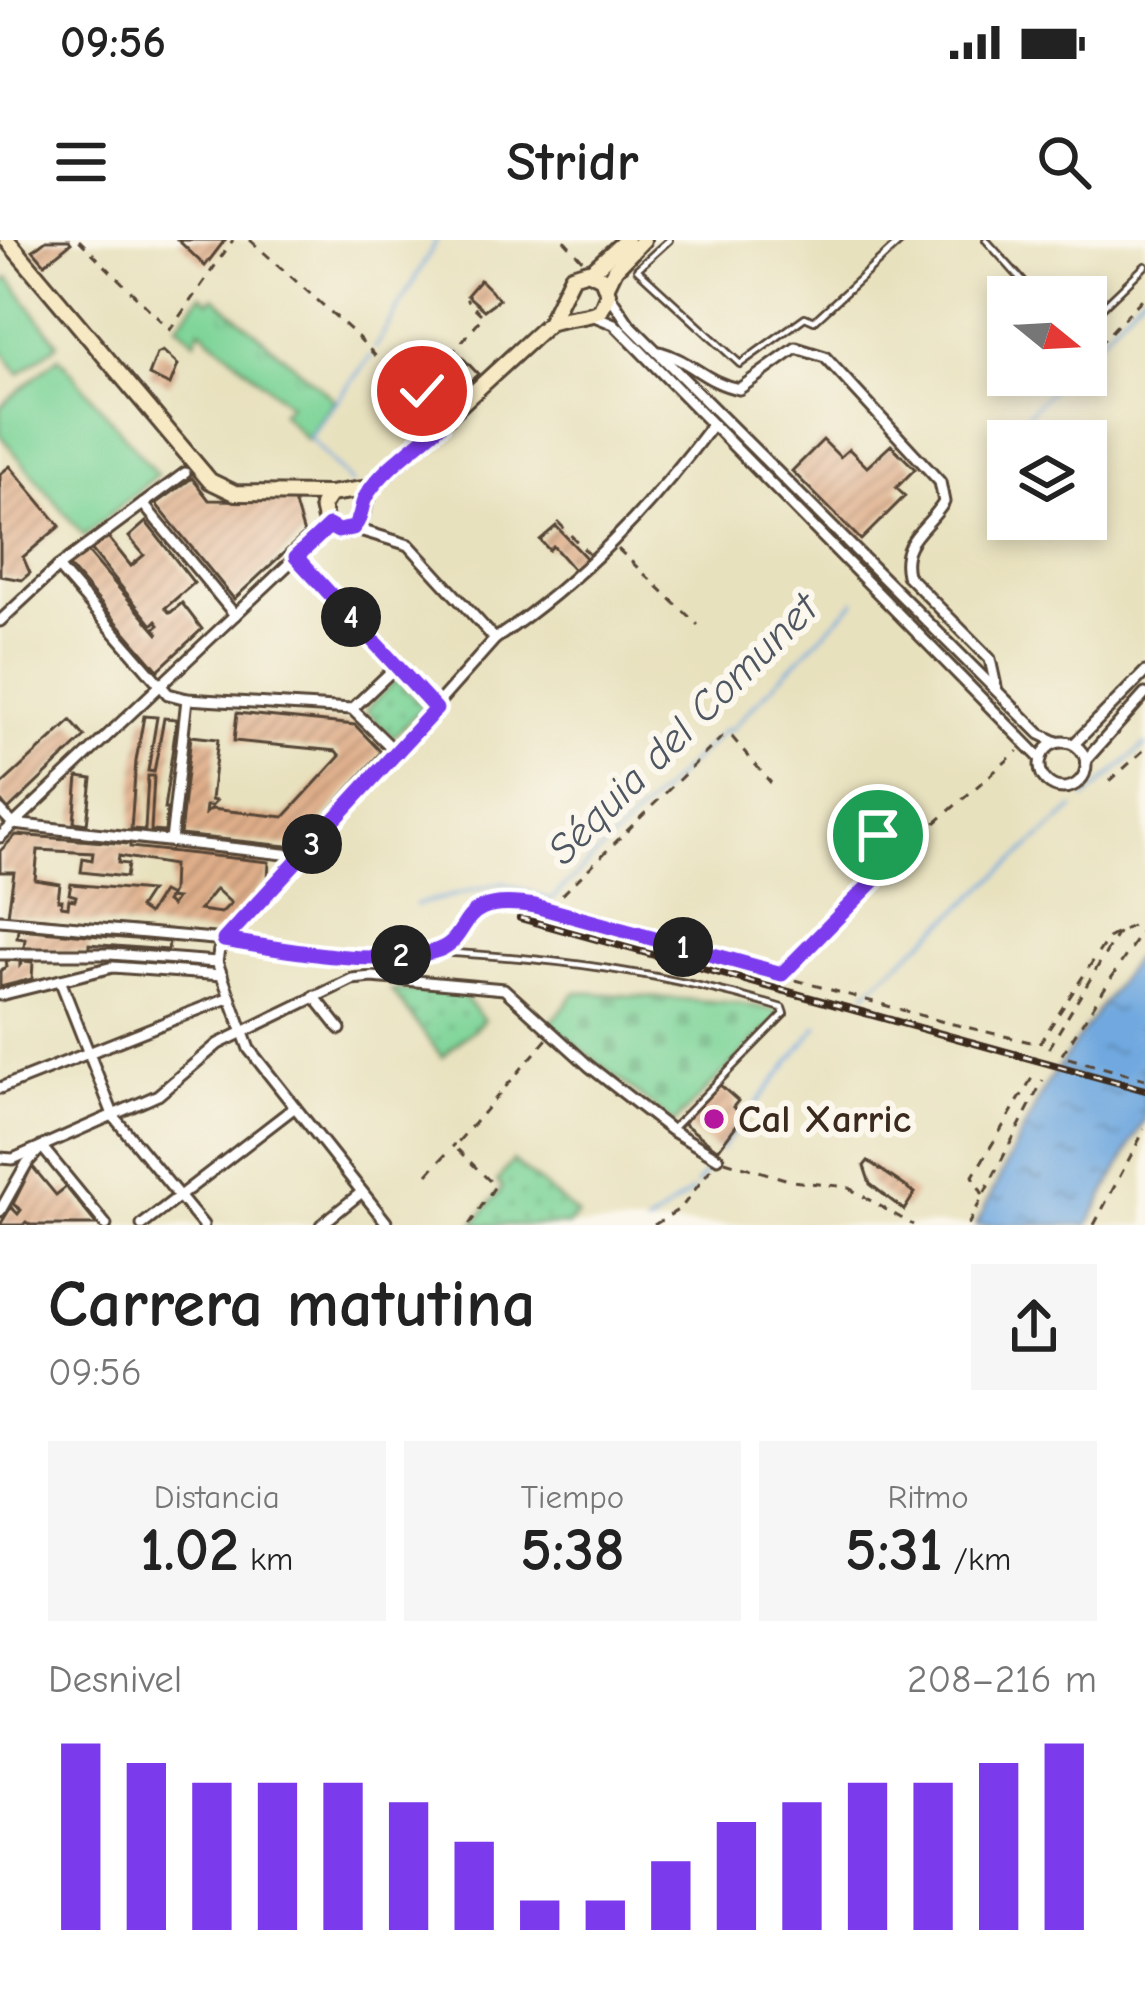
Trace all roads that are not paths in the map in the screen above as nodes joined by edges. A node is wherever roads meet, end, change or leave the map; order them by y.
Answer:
1 (7, 240) edge
2 (669, 240) edge
3 (902, 240) edge
4 (984, 241) edge
5 (636, 242) edge
6 (1145, 266) edge
7 (588, 272) junction
8 (1017, 276) edge
9 (608, 289) junction
10 (564, 298) junction
11 (1107, 303) edge
12 (575, 313) junction
13 (592, 315) junction
14 (549, 322) junction
15 (658, 351) junction
16 (712, 425) junction
17 (185, 473) dead end
18 (357, 498) junction
19 (326, 500) junction
20 (143, 504) junction
21 (329, 526) junction
22 (353, 528) junction
23 (296, 557) junction
24 (58, 567) junction
25 (235, 615) junction
26 (0, 621) edge
27 (495, 639) junction
28 (397, 666) junction
29 (1145, 672) edge
30 (160, 686) junction
31 (998, 691) junction
32 (1145, 694) edge
33 (187, 699) junction
34 (352, 709) junction
35 (436, 709) junction
36 (1057, 742) junction
37 (1074, 744) junction
38 (396, 752) junction
39 (1041, 758) junction
40 (1086, 760) junction
41 (0, 810) edge
42 (13, 824) junction
43 (0, 837) edge
44 (170, 841) junction
45 (302, 856) junction
46 (0, 920) edge
47 (224, 940) junction
48 (436, 952) road end
49 (0, 954) edge
50 (217, 962) junction
51 (222, 975) junction
52 (60, 980) junction
53 (0, 995) edge
54 (314, 996) junction
55 (230, 997) junction
56 (340, 1029) dead end
57 (242, 1031) junction
58 (89, 1053) junction
59 (0, 1088) edge
60 (295, 1107) junction
61 (114, 1117) junction
62 (671, 1130) junction
63 (42, 1147) junction
64 (0, 1158) edge
65 (718, 1158) road end
66 (362, 1192) junction
67 (179, 1196) junction
68 (0, 1211) edge
69 (386, 1222) edge
70 (106, 1225) edge
71 (142, 1225) edge
72 (203, 1225) edge
73 (321, 1225) edge

1 - 19 street
2 - 3 lane
4 - 8 lane
5 - 7 street
5 - 9 street
6 - 11 lane
7 - 9 street
7 - 10 street
9 - 13 street
9 - 15 street
10 - 12 street
10 - 14 street
12 - 13 street
12 - 14 street
13 - 16 street
14 - 18 street
15 - 31 street
15 - 31 street
16 - 27 street
16 - 39 street
17 - 20 street
18 - 19 street
18 - 22 street
19 - 21 street
20 - 24 street
20 - 25 street
21 - 22 street
21 - 23 street
22 - 27 street
23 - 25 street
23 - 28 street
24 - 26 street
24 - 30 street
25 - 30 street
27 - 35 street
28 - 34 street
28 - 35 street
29 - 37 street
30 - 33 street
30 - 42 street
31 - 36 street
32 - 40 street
33 - 34 street
33 - 44 street
34 - 38 street
35 - 38 street
36 - 37 street
36 - 39 street
37 - 40 street
38 - 45 street
39 - 40 street
41 - 42 street
42 - 43 street
42 - 44 street
44 - 45 street
45 - 47 street
46 - 47 street
47 - 50 street
48 - 62 lane
49 - 50 street
50 - 51 street
51 - 52 street
51 - 55 street
52 - 53 street
52 - 58 street
54 - 56 street
54 - 57 street
54 - 62 street
55 - 57 street
55 - 58 street
57 - 60 street
57 - 61 street
58 - 59 street
58 - 61 street
60 - 66 street
60 - 67 street
61 - 63 street
61 - 67 street
62 - 65 street
63 - 64 street
63 - 68 street
63 - 70 street
66 - 69 street
66 - 73 street
67 - 71 street
67 - 72 street

